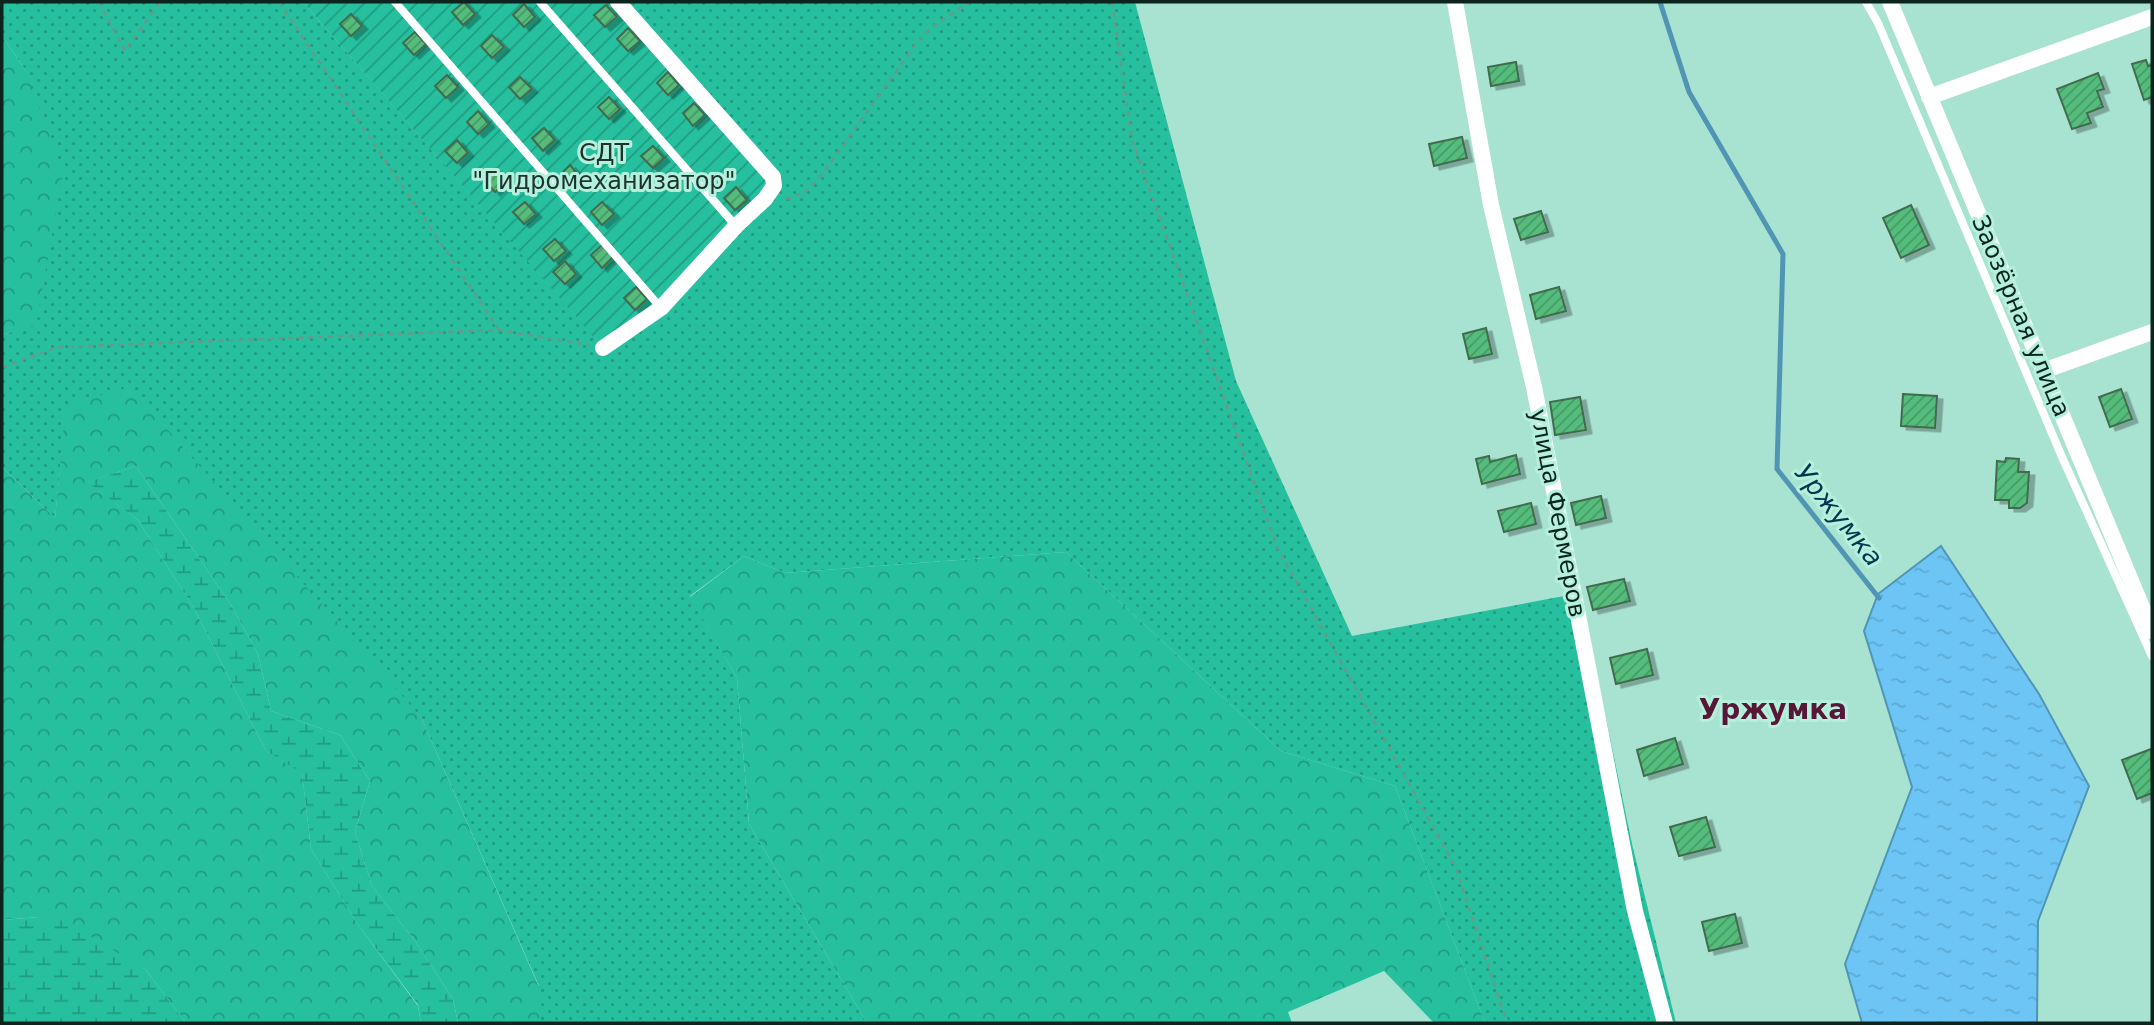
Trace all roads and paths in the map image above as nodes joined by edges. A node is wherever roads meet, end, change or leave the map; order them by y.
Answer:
1 (99, 2) edge
2 (160, 2) edge
3 (279, 2) edge
4 (396, 2) edge
5 (540, 2) edge
6 (618, 2) edge
7 (970, 2) edge
8 (1112, 2) edge
9 (1455, 2) edge
10 (1866, 2) edge
11 (1889, 2) edge
12 (2152, 17) edge
13 (1929, 97) junction
14 (765, 199) junction
15 (736, 226) junction
16 (661, 308) junction
17 (499, 330) junction
18 (2152, 332) edge
19 (603, 348) joint
20 (2, 367) edge
21 (2043, 371) junction
22 (2152, 631) edge
23 (2152, 656) edge
24 (1507, 1023) edge
25 (1665, 1023) edge

1 - 2 path
3 - 17 path
4 - 16 lane
5 - 15 lane
6 - 14 street
7 - 14 path
8 - 24 path
9 - 25 street, улица Фермеров
10 - 23 lane
11 - 13 street, Заозёрная улица
12 - 13 street
13 - 21 street, Заозёрная улица
14 - 15 street
15 - 16 street
16 - 19 street
17 - 19 path
17 - 20 path
18 - 21 street
21 - 22 street, Заозёрная улица

